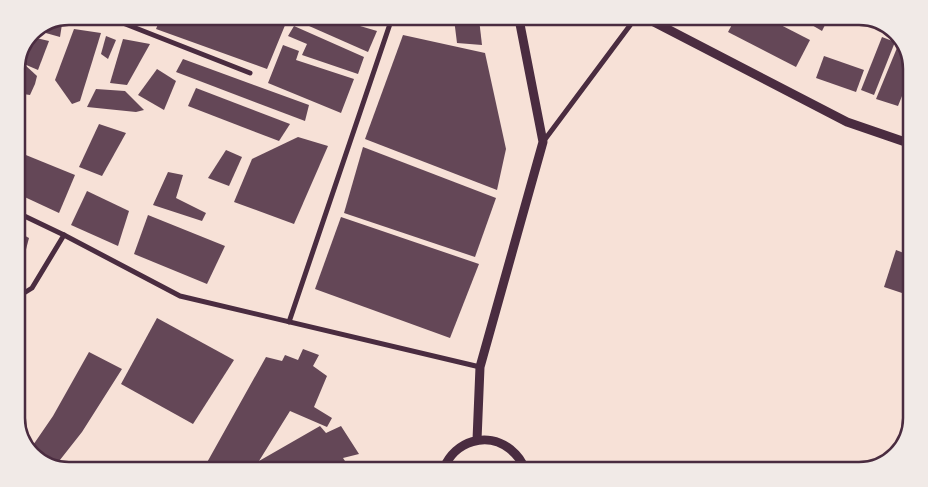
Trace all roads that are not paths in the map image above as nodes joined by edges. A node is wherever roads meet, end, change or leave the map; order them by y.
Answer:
1 (128, 25) edge
2 (390, 25) edge
3 (520, 25) edge
4 (630, 25) edge
5 (660, 25) edge
6 (250, 73) dead end
7 (543, 142) junction
8 (903, 142) edge
9 (25, 216) edge
10 (64, 235) junction
11 (25, 292) edge
12 (289, 322) junction
13 (480, 367) junction
14 (477, 440) junction
15 (447, 462) edge
16 (521, 462) edge

1 - 6 street
2 - 12 street
3 - 7 street
4 - 7 street
5 - 8 street
7 - 13 street
9 - 10 street
10 - 11 street
10 - 12 street
12 - 13 street
13 - 14 street
14 - 15 street
14 - 16 street

